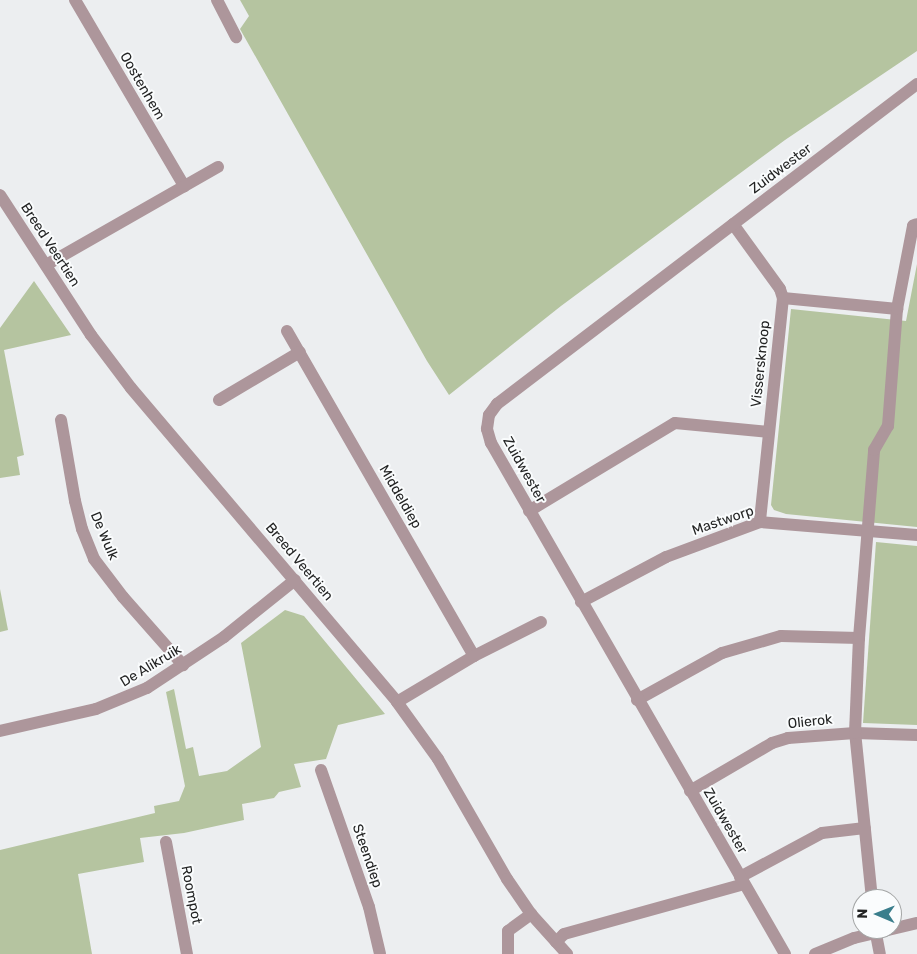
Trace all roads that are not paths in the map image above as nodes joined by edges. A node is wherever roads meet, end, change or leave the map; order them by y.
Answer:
1 (75, 0) edge
2 (217, 0) edge
3 (236, 37) dead end
4 (917, 84) edge
5 (218, 167) dead end
6 (184, 186) junction
7 (0, 195) edge
8 (733, 224) junction
9 (917, 224) edge
10 (46, 265) junction
11 (783, 298) junction
12 (897, 310) junction
13 (287, 331) dead end
14 (300, 352) junction
15 (218, 400) dead end
16 (61, 420) dead end
17 (769, 432) junction
18 (529, 511) junction
19 (760, 522) junction
20 (867, 530) junction
21 (917, 535) edge
22 (295, 580) junction
23 (581, 602) junction
24 (541, 622) dead end
25 (859, 638) junction
26 (474, 656) junction
27 (183, 665) junction
28 (637, 700) junction
29 (397, 702) junction
30 (0, 731) edge
31 (855, 733) junction
32 (917, 735) edge
33 (321, 770) dead end
34 (690, 791) junction
35 (865, 828) junction
36 (166, 842) dead end
37 (742, 881) junction
38 (871, 889) edge
39 (532, 914) junction
40 (917, 924) edge
41 (902, 927) edge
42 (852, 939) edge
43 (877, 939) edge
44 (556, 942) junction
45 (187, 954) edge
46 (380, 954) edge
47 (508, 954) edge
48 (567, 954) edge
49 (785, 954) edge
50 (815, 954) edge
51 (880, 954) edge

1 - 6 street, Oostenhem
2 - 3 street
4 - 8 street, Zuidwester
5 - 6 street
6 - 10 street
7 - 10 street, Breed Veertien
8 - 11 street
8 - 18 street, Zuidwester
9 - 12 street
10 - 22 street, Breed Veertien
11 - 12 street
11 - 17 street, Vissersknoop
12 - 20 street
13 - 14 street, Middeldiep
14 - 15 street
14 - 26 street, Middeldiep
16 - 27 street, De Wulk
17 - 18 street
17 - 19 street, Vissersknoop
18 - 23 street, Zuidwester
19 - 20 street, Mastworp
19 - 23 street, Mastworp
20 - 21 street, Mastworp
20 - 25 street
22 - 27 street, De Alikruik
22 - 29 street, Breed Veertien
23 - 28 street, Zuidwester
24 - 26 street
25 - 28 street
25 - 31 street
26 - 29 street
27 - 30 street, De Alikruik
28 - 34 street, Zuidwester
29 - 39 street, Breed Veertien
31 - 32 street, Olierok
31 - 34 street, Olierok
31 - 35 street
33 - 46 street, Steendiep
34 - 37 street, Zuidwester
35 - 37 street
35 - 38 street
36 - 45 street, Roompot
37 - 44 street
37 - 49 street, Zuidwester
39 - 44 street, Breed Veertien
39 - 47 street
40 - 41 street
42 - 50 street
43 - 51 street
44 - 48 street, Breed Veertien

